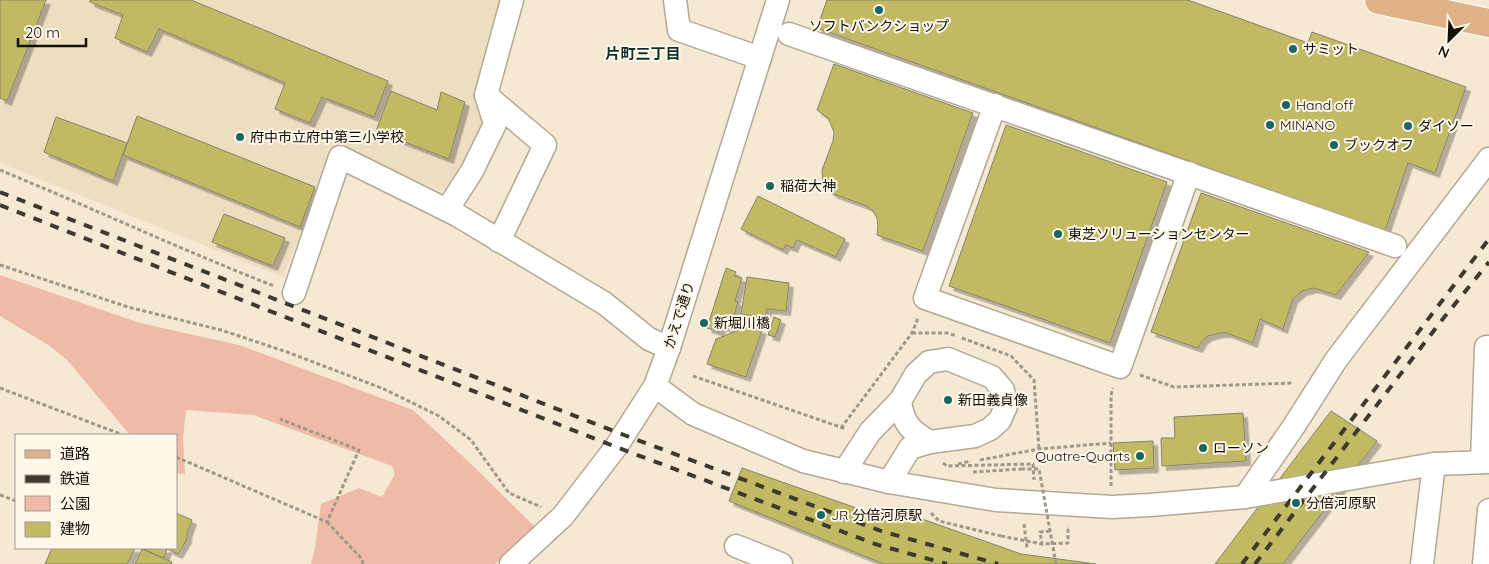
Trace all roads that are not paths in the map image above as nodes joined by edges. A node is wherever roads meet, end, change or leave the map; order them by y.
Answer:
1 (512, 0) edge
2 (675, 0) edge
3 (778, 0) edge
4 (1379, 0) edge
5 (1489, 23) edge
6 (788, 34) dead end
7 (760, 58) junction
8 (486, 95) junction
9 (995, 105) junction
10 (1489, 159) edge
11 (1189, 173) junction
12 (447, 210) junction
13 (500, 241) junction
14 (1395, 246) dead end
15 (294, 293) road end
16 (1489, 347) edge
17 (669, 348) junction
18 (655, 386) junction
19 (900, 401) junction
20 (930, 442) junction
21 (1486, 462) edge
22 (1434, 464) junction
23 (844, 472) junction
24 (889, 482) junction
25 (1245, 498) junction
26 (1489, 510) edge
27 (736, 546) dead end
28 (511, 564) edge
29 (781, 564) edge
30 (1422, 564) edge
31 (1484, 564) edge

1 - 8 street
2 - 7 street
3 - 7 street, かえで通り
4 - 5 main road
6 - 9 street
7 - 17 street, かえで通り
8 - 12 street
8 - 13 street
9 - 11 street
9 - 11 street
10 - 25 street
11 - 14 street
12 - 13 street
12 - 15 street
13 - 17 street
16 - 21 street
17 - 18 street, かえで通り
18 - 23 street
18 - 28 street, かえで通り
19 - 20 street
19 - 20 street
19 - 23 street
20 - 24 street
21 - 22 street
22 - 25 street
22 - 30 street
23 - 24 street
24 - 25 street
26 - 31 street
27 - 29 street

